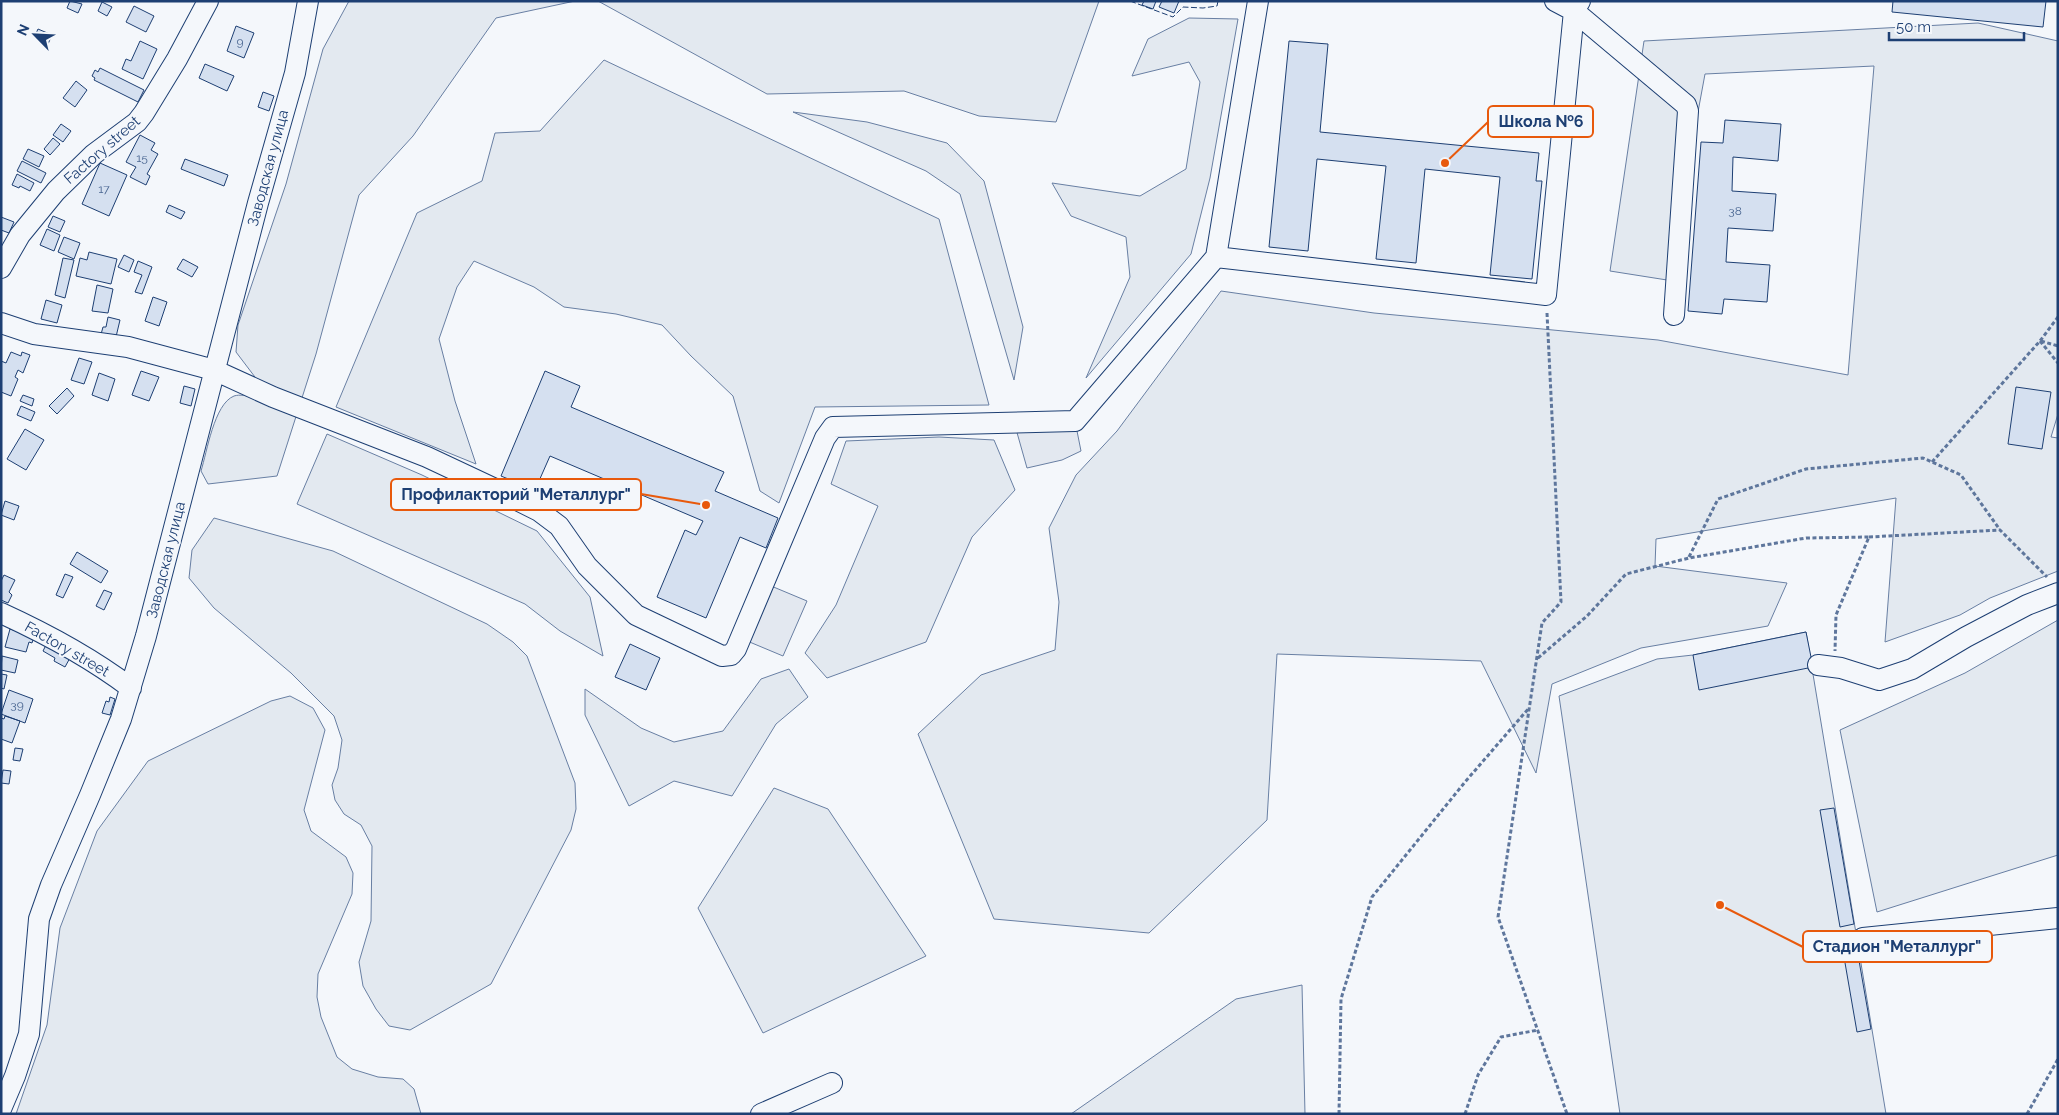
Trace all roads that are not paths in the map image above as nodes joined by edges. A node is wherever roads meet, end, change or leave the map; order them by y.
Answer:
1 (208, 1) edge
2 (308, 1) edge
3 (1258, 1) edge
4 (1554, 1) edge
5 (1577, 6) edge
6 (1216, 257) junction
7 (1, 268) edge
8 (1674, 315) dead end
9 (1, 323) edge
10 (214, 370) junction
11 (2055, 588) edge
12 (1, 614) edge
13 (1827, 666) road end
14 (131, 688) junction
15 (2058, 918) edge
16 (1863, 938) dead end
17 (832, 1083) dead end
18 (1, 1109) edge
19 (761, 1114) edge

1 - 7 street, Factory street
2 - 10 street, Заводская улица
3 - 6 street
4 - 5 street
5 - 6 street
5 - 8 street
6 - 10 street
9 - 10 street
10 - 14 street, Заводская улица
11 - 13 street
12 - 14 street, Factory street
14 - 18 street, Заводская улица
15 - 16 street
17 - 19 street

